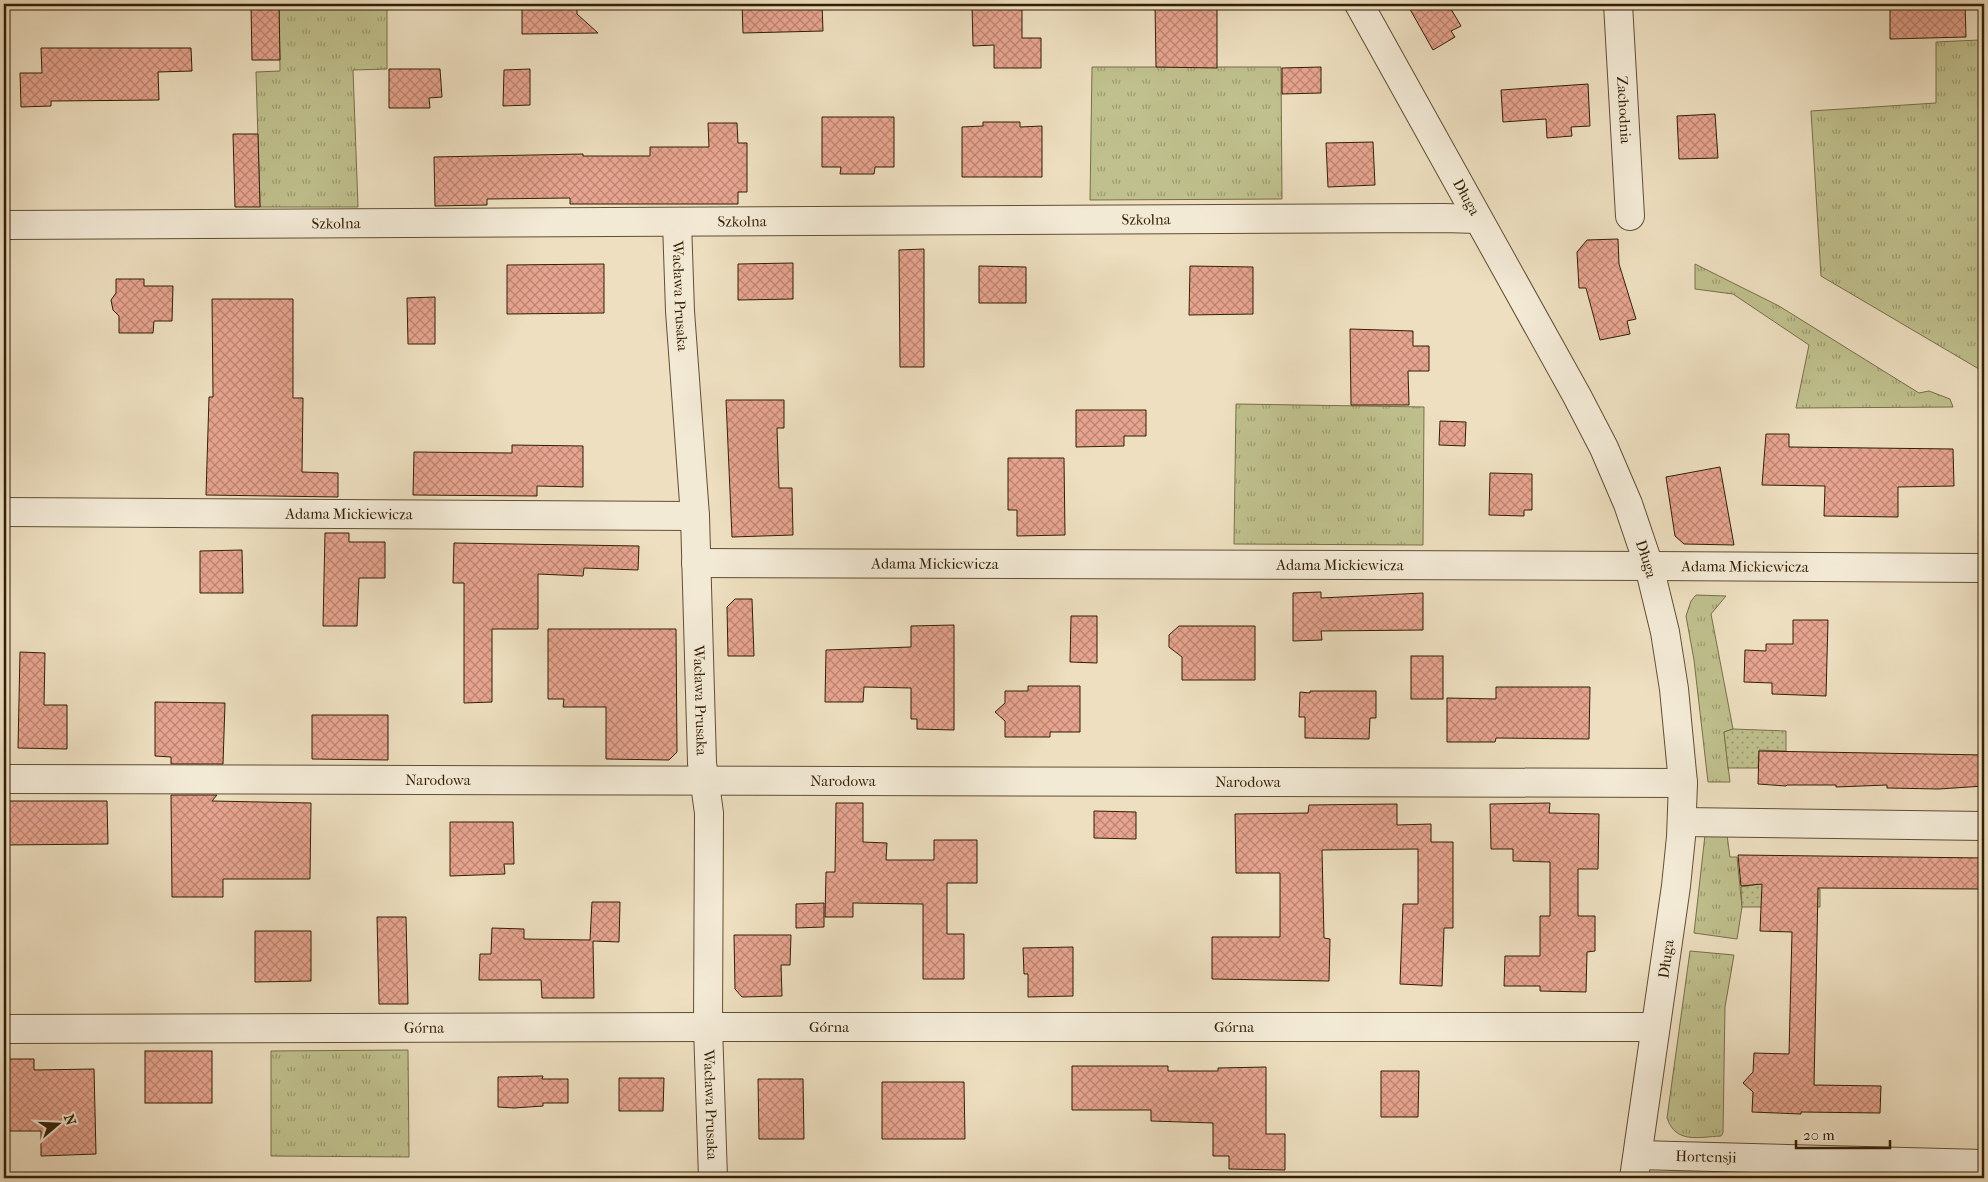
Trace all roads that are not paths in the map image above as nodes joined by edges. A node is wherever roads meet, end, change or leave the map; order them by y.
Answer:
1 (1359, 4) edge
2 (1618, 4) edge
3 (1630, 216) dead end
4 (1478, 219) junction
5 (677, 222) junction
6 (4, 225) edge
7 (4, 512) edge
8 (695, 516) junction
9 (696, 563) junction
10 (1650, 566) junction
11 (1984, 568) edge
12 (4, 779) edge
13 (706, 781) junction
14 (1683, 783) junction
15 (1682, 822) junction
16 (1984, 826) edge
17 (708, 1026) junction
18 (1656, 1026) junction
19 (4, 1029) edge
20 (1984, 1164) edge
21 (1636, 1167) edge
22 (713, 1178) edge

1 - 4 street, Długa
2 - 3 street, Zachodnia
4 - 5 street, Szkolna
4 - 10 street, Długa
5 - 6 street, Szkolna
5 - 8 street, Wacława Prusaka
7 - 8 street, Adama Mickiewicza
8 - 9 street, Wacława Prusaka
9 - 10 street, Adama Mickiewicza
9 - 13 street, Wacława Prusaka
10 - 11 street, Adama Mickiewicza
10 - 14 street, Długa
12 - 13 street, Narodowa
13 - 14 street, Narodowa
13 - 17 street, Wacława Prusaka
14 - 15 street, Długa
15 - 16 street
15 - 18 street, Długa
17 - 18 street, Górna
17 - 19 street, Górna
17 - 22 street, Wacława Prusaka
18 - 21 street, Długa
20 - 21 street, Hortensji

